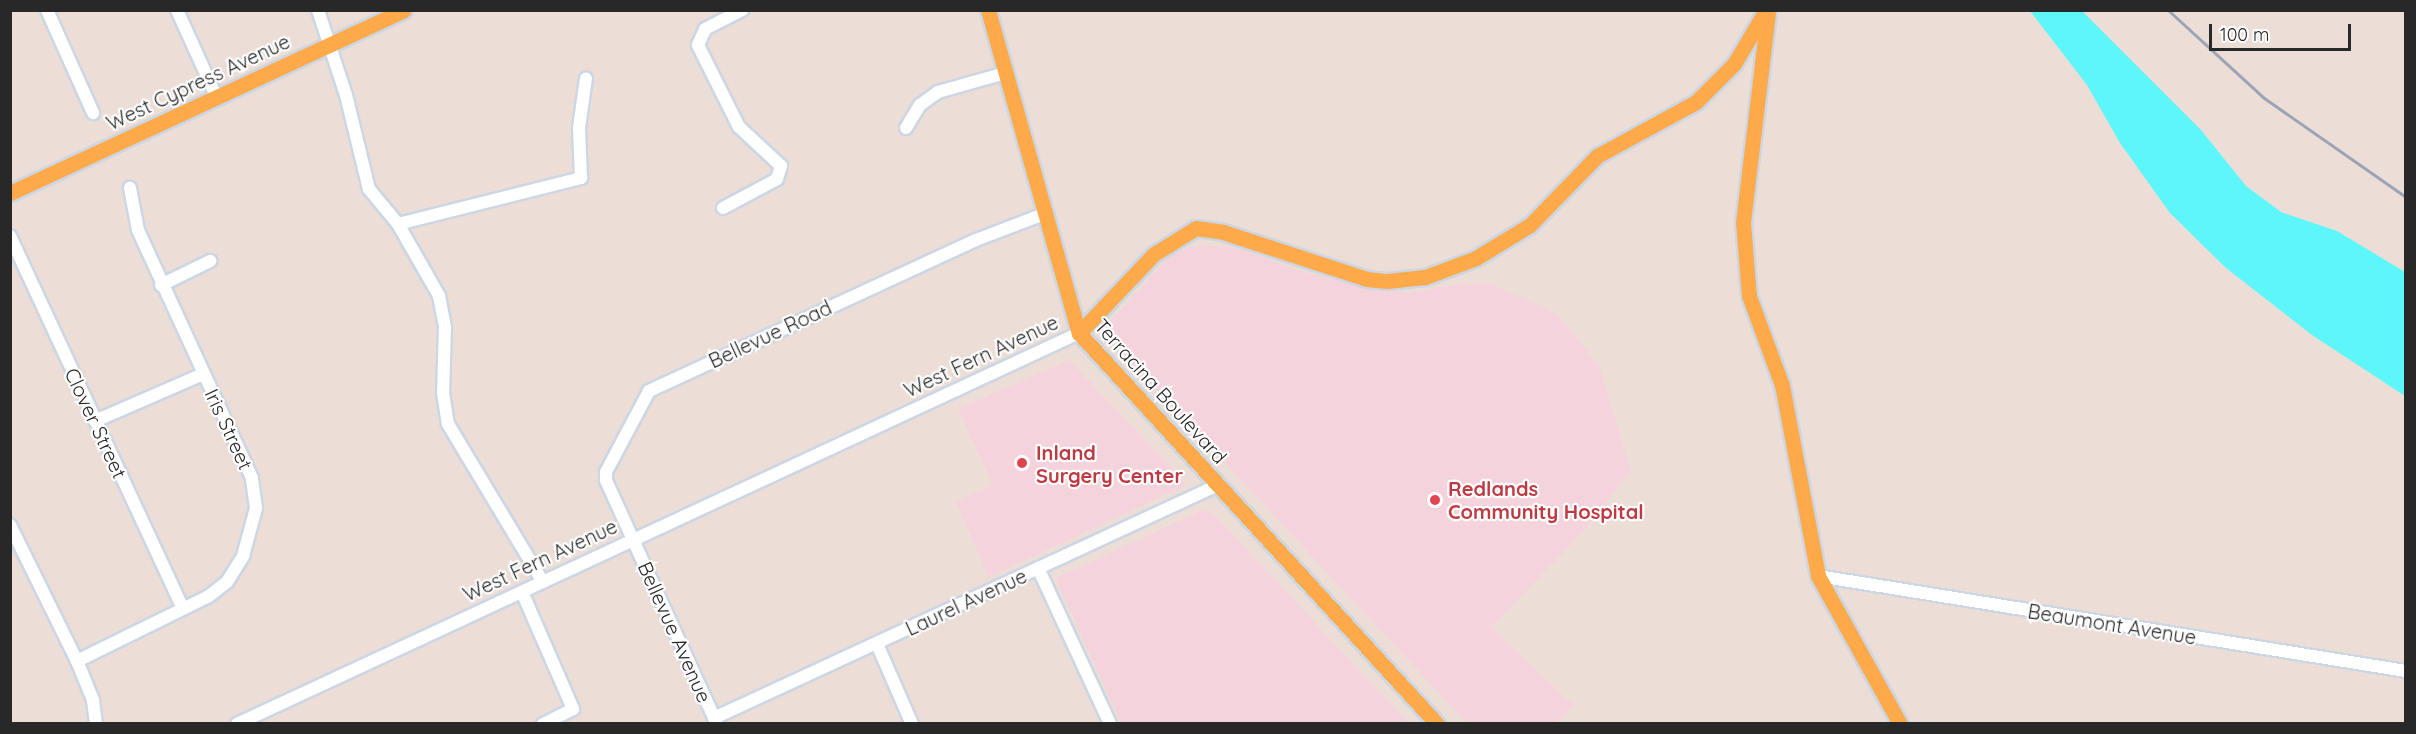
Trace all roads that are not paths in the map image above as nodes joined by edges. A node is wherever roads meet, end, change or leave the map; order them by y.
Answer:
1 (47, 10) edge
2 (177, 10) edge
3 (318, 10) edge
4 (405, 10) edge
5 (742, 10) edge
6 (988, 10) edge
7 (1767, 10) edge
8 (331, 44) junction
9 (1005, 73) junction
10 (586, 78) dead end
11 (216, 96) junction
12 (93, 113) dead end
13 (906, 128) dead end
14 (130, 188) dead end
15 (10, 193) edge
16 (723, 208) dead end
17 (1044, 214) junction
18 (398, 224) junction
19 (10, 236) edge
20 (210, 261) dead end
21 (161, 285) junction
22 (1079, 333) junction
23 (203, 374) junction
24 (95, 421) junction
25 (1218, 485) junction
26 (10, 525) edge
27 (633, 539) junction
28 (1038, 568) junction
29 (1818, 576) junction
30 (543, 582) junction
31 (522, 592) junction
32 (183, 609) junction
33 (877, 644) junction
34 (77, 661) junction
35 (2406, 671) edge
36 (715, 721) edge
37 (96, 723) edge
38 (237, 723) edge
39 (543, 723) edge
40 (912, 723) edge
41 (1110, 723) edge
42 (1437, 723) edge
43 (1900, 723) edge

1 - 12 street
2 - 11 street
3 - 8 street
4 - 8 main road, West Cypress Avenue
5 - 16 street
6 - 9 main road, Terracina Boulevard
7 - 22 main road, West Fern Avenue
7 - 29 main road
8 - 11 main road, West Cypress Avenue
8 - 18 street
9 - 13 street
9 - 17 main road, Terracina Boulevard
10 - 18 street
11 - 15 main road, West Cypress Avenue
14 - 21 street, Iris Street
17 - 22 main road, Terracina Boulevard
17 - 27 street, Bellevue Road
18 - 30 street
19 - 24 street, Clover Street
20 - 21 street
21 - 23 street, Iris Street
22 - 25 main road, Terracina Boulevard
22 - 27 street, West Fern Avenue
23 - 24 street
23 - 32 street, Iris Street
24 - 32 street, Clover Street
25 - 28 street, Laurel Avenue
25 - 42 main road, Terracina Boulevard
26 - 34 street
27 - 30 street, West Fern Avenue
27 - 36 street, Bellevue Avenue
28 - 33 street, Laurel Avenue
28 - 41 street
29 - 35 street, Beaumont Avenue
29 - 43 main road
30 - 31 street, West Fern Avenue
31 - 38 street, West Fern Avenue
31 - 39 street
32 - 34 street, Iris Street
33 - 36 street, Laurel Avenue
33 - 40 street
34 - 37 street

